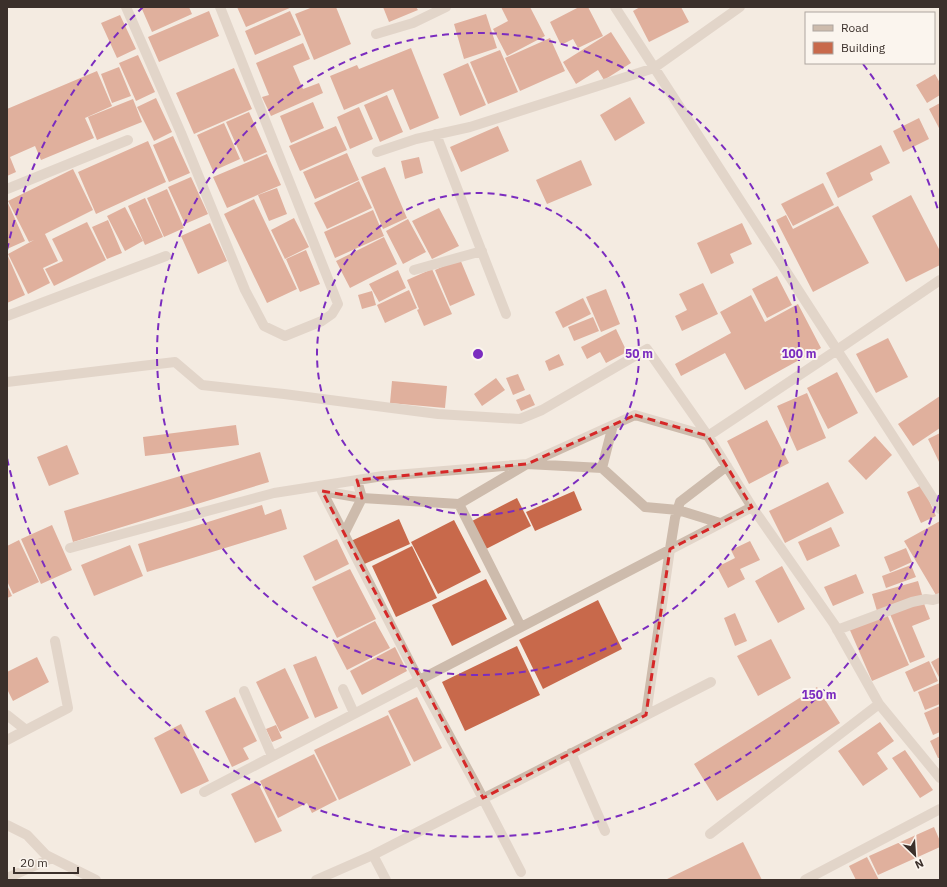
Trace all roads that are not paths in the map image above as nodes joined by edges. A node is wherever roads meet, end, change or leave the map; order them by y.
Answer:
1 (126, 7) edge
2 (220, 7) edge
3 (446, 7) edge
4 (615, 7) edge
5 (740, 7) edge
6 (376, 34) dead end
7 (654, 68) junction
8 (436, 134) junction
9 (128, 140) dead end
10 (377, 152) dead end
11 (7, 189) edge
12 (482, 251) junction
13 (166, 256) dead end
14 (414, 270) dead end
15 (940, 280) edge
16 (506, 314) dead end
17 (7, 316) edge
18 (837, 350) junction
19 (7, 382) edge
20 (613, 425) junction
21 (708, 436) junction
22 (528, 464) junction
23 (727, 466) junction
24 (602, 468) junction
25 (357, 480) junction
26 (362, 498) junction
27 (459, 504) junction
28 (752, 507) junction
29 (940, 509) edge
30 (678, 510) junction
31 (720, 523) junction
32 (344, 534) junction
33 (70, 548) dead end
34 (670, 549) junction
35 (940, 598) edge
36 (520, 627) junction
37 (837, 630) junction
38 (55, 641) dead end
39 (419, 680) junction
40 (711, 682) dead end
41 (343, 689) dead end
42 (244, 691) dead end
43 (879, 704) junction
44 (354, 713) junction
45 (7, 715) edge
46 (646, 715) junction
47 (26, 730) junction
48 (7, 740) edge
49 (571, 753) junction
50 (272, 756) junction
51 (940, 778) edge
52 (204, 792) dead end
53 (483, 798) junction
54 (940, 809) edge
55 (7, 825) edge
56 (605, 831) dead end
57 (710, 834) dead end
58 (373, 855) junction
59 (52, 858) junction
60 (522, 872) dead end
61 (7, 878) edge
62 (96, 880) edge
63 (316, 880) edge
64 (386, 880) edge
65 (805, 880) edge

1 - 2 street
3 - 6 street
4 - 7 street
5 - 7 street
7 - 8 street
7 - 18 street
8 - 10 street
8 - 12 street
9 - 11 street
12 - 14 street
12 - 16 street
13 - 17 street
15 - 18 street
18 - 21 street
18 - 29 street
19 - 21 street
20 - 21 street
20 - 22 street
20 - 24 street
21 - 23 street
22 - 24 street
22 - 25 street
22 - 27 street
23 - 28 street
23 - 30 street
24 - 30 street
25 - 26 street
25 - 33 street
26 - 27 street
26 - 32 street
26 - 32 street
27 - 36 street
28 - 31 street
28 - 37 street
30 - 31 street
30 - 34 street
31 - 34 street
32 - 39 street
34 - 36 street
34 - 46 street
35 - 37 street
36 - 39 street
37 - 43 street
38 - 47 street
39 - 44 street
39 - 53 street
40 - 46 street
41 - 44 street
42 - 50 street
43 - 51 street
43 - 57 street
44 - 50 street
45 - 47 street
46 - 49 street
47 - 48 street
49 - 53 street
49 - 56 street
50 - 52 street
53 - 58 street
53 - 60 street
54 - 65 street
55 - 59 street
58 - 63 street
58 - 64 street
59 - 61 street
59 - 62 street

